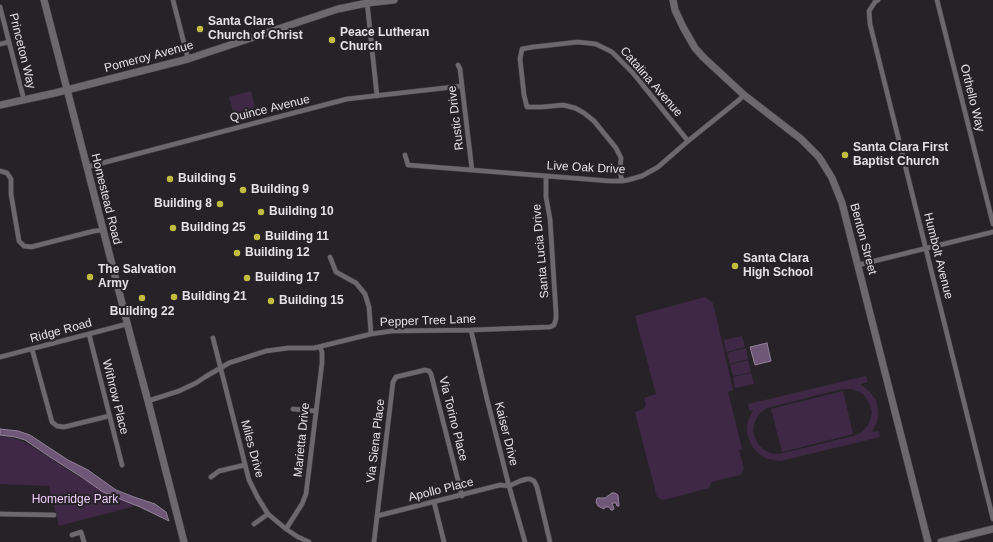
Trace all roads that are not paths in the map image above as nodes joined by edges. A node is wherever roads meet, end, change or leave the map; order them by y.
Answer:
1 (44, 0) edge
2 (173, 0) edge
3 (394, 0) edge
4 (673, 0) edge
5 (878, 0) edge
6 (937, 0) edge
7 (367, 1) edge
8 (0, 7) edge
9 (9, 42) junction
10 (0, 44) edge
11 (188, 59) junction
12 (458, 65) dead end
13 (462, 86) junction
14 (67, 90) junction
15 (744, 95) junction
16 (377, 96) junction
17 (24, 100) junction
18 (0, 105) edge
19 (688, 141) junction
20 (405, 155) dead end
21 (87, 167) junction
22 (472, 170) junction
23 (0, 171) edge
24 (546, 176) junction
25 (622, 181) junction
26 (993, 224) edge
27 (103, 230) junction
28 (993, 232) edge
29 (926, 249) junction
30 (330, 257) dead end
31 (858, 265) junction
32 (127, 324) junction
33 (554, 325) joint
34 (471, 330) junction
35 (89, 334) junction
36 (371, 334) junction
37 (213, 338) dead end
38 (320, 347) junction
39 (32, 349) junction
40 (0, 357) edge
41 (221, 368) junction
42 (429, 371) joint
43 (148, 401) junction
44 (293, 409) dead end
45 (315, 411) junction
46 (109, 416) junction
47 (245, 464) junction
48 (122, 465) dead end
49 (211, 477) dead end
50 (509, 486) junction
51 (462, 496) junction
52 (434, 502) junction
53 (0, 514) edge
54 (268, 514) junction
55 (54, 515) dead end
56 (377, 516) junction
57 (993, 519) edge
58 (254, 524) dead end
59 (286, 529) junction
60 (993, 529) edge
61 (72, 535) dead end
62 (84, 542) edge
63 (184, 542) edge
64 (309, 542) edge
65 (374, 542) edge
66 (444, 542) edge
67 (525, 542) edge
68 (550, 542) edge
69 (928, 542) edge
70 (941, 542) edge

1 - 14 main road, Homestead Road
2 - 11 street
3 - 7 main road, Pomeroy Avenue
4 - 15 main road, Benton Street
5 - 29 street, Humbolt Avenue
6 - 26 street, Orthello Way
7 - 11 main road, Pomeroy Avenue
7 - 16 street
8 - 9 street, Princeton Way
9 - 10 street
9 - 17 street, Princeton Way
11 - 14 main road, Pomeroy Avenue
12 - 13 street, Rustic Drive
13 - 16 street, Quince Avenue
13 - 22 street, Rustic Drive
14 - 17 main road, Pomeroy Avenue
14 - 21 main road, Homestead Road
15 - 19 street, Live Oak Drive
15 - 31 main road, Benton Street
16 - 21 street, Quince Avenue
17 - 18 main road, Pomeroy Avenue
19 - 25 street, Live Oak Drive
19 - 25 street, Catalina Avenue
20 - 22 street, Live Oak Drive
21 - 27 main road, Homestead Road
22 - 24 street, Live Oak Drive
23 - 27 street
24 - 25 street, Live Oak Drive
24 - 33 street, Santa Lucia Drive
27 - 32 main road, Homestead Road
28 - 29 street
29 - 31 street
29 - 57 street, Humbolt Avenue
30 - 36 street
31 - 69 main road, Benton Street
32 - 35 street, Ridge Road
32 - 43 main road, Homestead Road
33 - 34 street, Pepper Tree Lane
34 - 36 street, Pepper Tree Lane
34 - 50 street, Kaiser Drive
35 - 39 street, Ridge Road
35 - 46 street, Withrow Place
36 - 38 street, Pepper Tree Lane
37 - 41 street, Miles Drive
38 - 41 street, Pepper Tree Lane
38 - 45 street, Marietta Drive
39 - 40 street, Ridge Road
39 - 46 street
41 - 43 street, Pepper Tree Lane
41 - 47 street, Miles Drive
42 - 51 street, Via Torino Place
42 - 56 street, Via Siena Place
43 - 63 main road, Homestead Road
44 - 45 street
45 - 59 street, Marietta Drive
46 - 48 street, Withrow Place
47 - 49 street
47 - 54 street, Miles Drive
50 - 51 street, Apollo Place
50 - 67 street, Kaiser Drive
50 - 68 street, Apollo Place
51 - 52 street, Apollo Place
52 - 56 street, Apollo Place
52 - 66 street
53 - 55 street
54 - 58 street
54 - 59 street, Miles Drive
56 - 65 street, Via Siena Place
59 - 64 street, Miles Drive
60 - 70 main road
61 - 62 street

